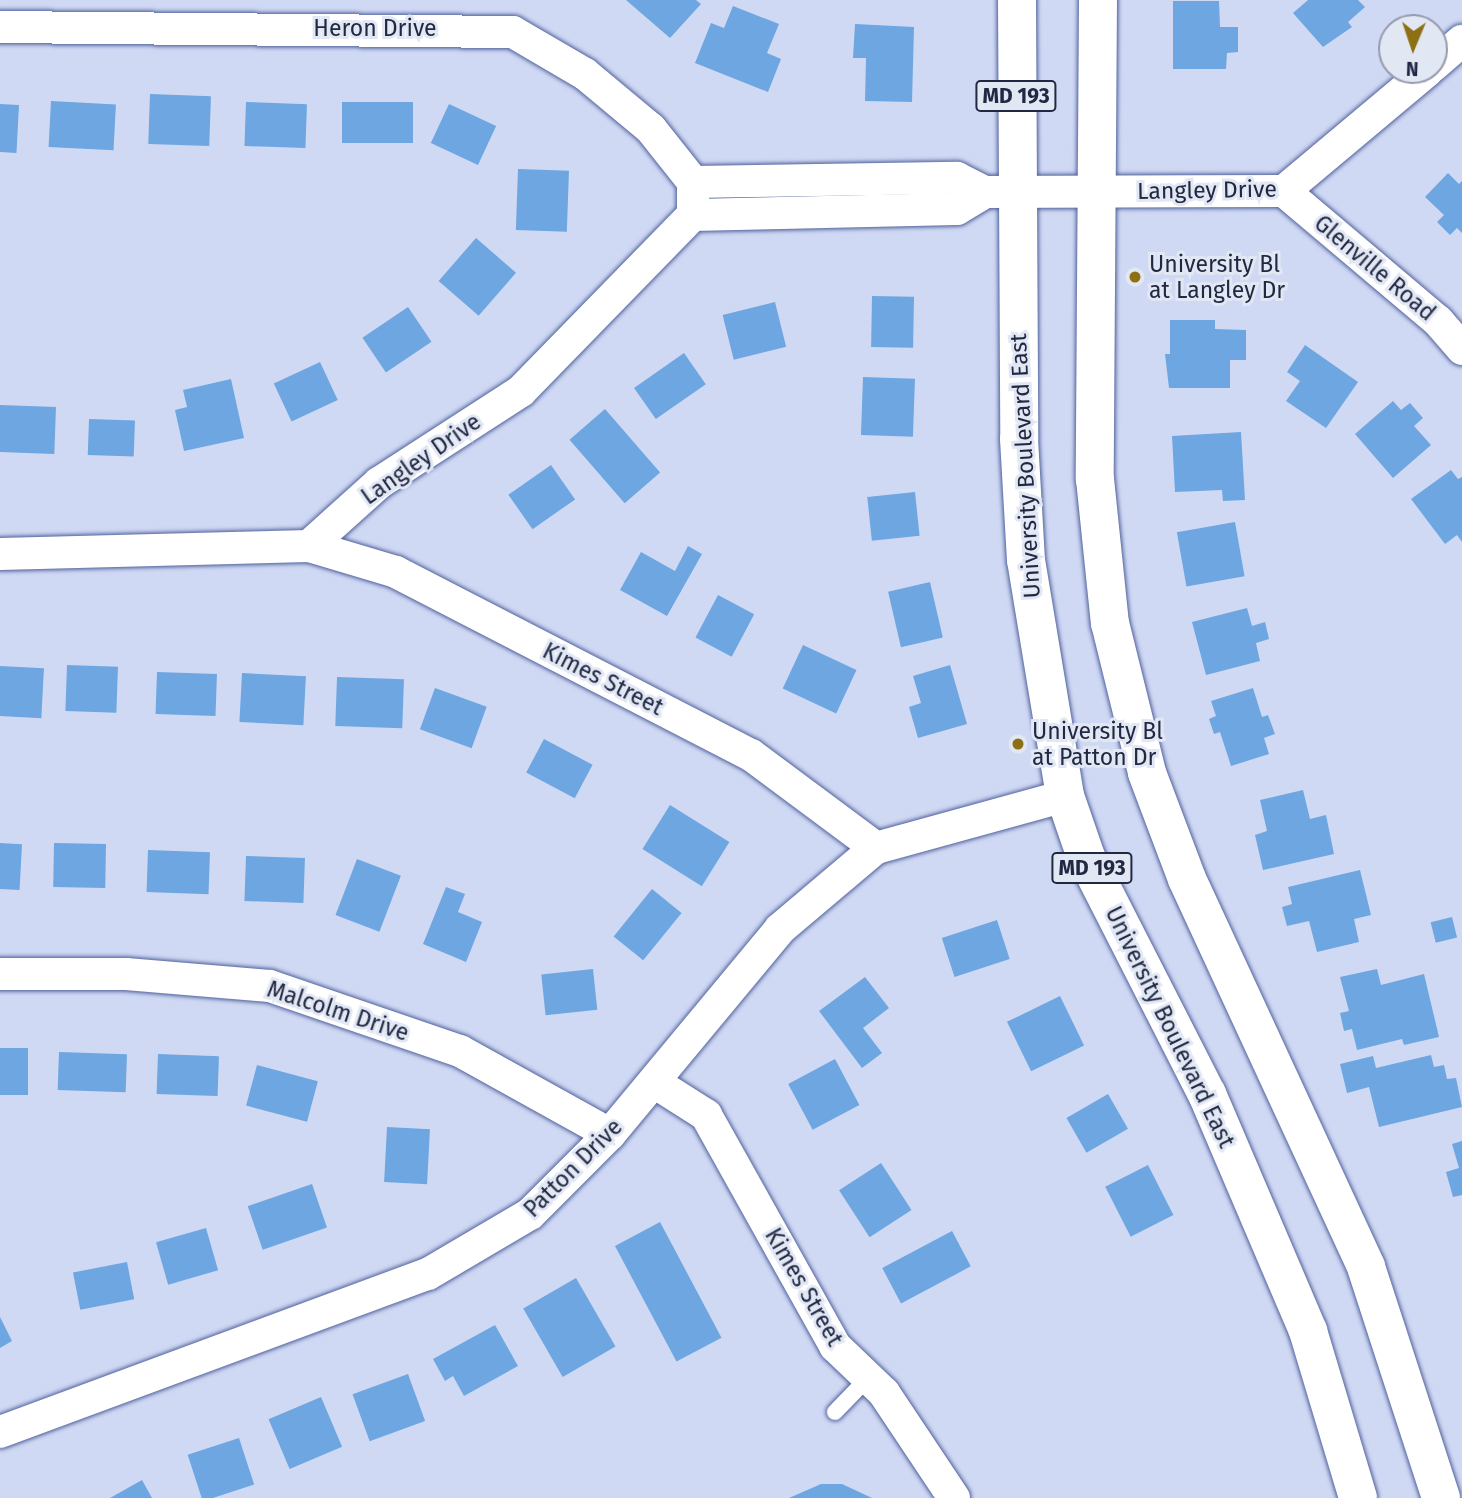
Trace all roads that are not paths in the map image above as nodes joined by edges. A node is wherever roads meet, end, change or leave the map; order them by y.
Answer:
1 (1017, 0) edge
2 (1098, 0) edge
3 (0, 27) edge
4 (1462, 41) edge
5 (1448, 53) edge
6 (1411, 84) edge
7 (693, 183) junction
8 (1094, 191) junction
9 (1284, 191) junction
10 (1001, 192) junction
11 (693, 215) junction
12 (1462, 349) edge
13 (309, 546) junction
14 (0, 554) edge
15 (1065, 796) junction
16 (876, 848) junction
17 (0, 974) edge
18 (654, 1082) junction
19 (610, 1134) junction
20 (868, 1378) junction
21 (835, 1412) dead end
22 (0, 1432) edge
23 (954, 1498) edge
24 (1358, 1498) edge
25 (1441, 1498) edge

1 - 10 main road, University Boulevard East / MD 193
2 - 8 main road
3 - 7 street, Heron Drive
4 - 5 street
6 - 9 street, Langley Drive
7 - 10 street, Langley Drive
7 - 11 street
8 - 9 street, Langley Drive
8 - 10 street, Langley Drive
8 - 25 main road
9 - 12 street, Glenville Road
10 - 11 street, Langley Drive
10 - 15 main road, University Boulevard East / MD 193
11 - 13 street, Langley Drive
13 - 14 street
13 - 16 street, Kimes Street
15 - 16 street, Patton Drive
15 - 24 main road, University Boulevard East / MD 193
16 - 18 street, Patton Drive
17 - 19 street, Malcolm Drive
18 - 19 street, Patton Drive
18 - 20 street, Kimes Street
19 - 22 street, Patton Drive
20 - 21 lane
20 - 23 street, Kimes Street

